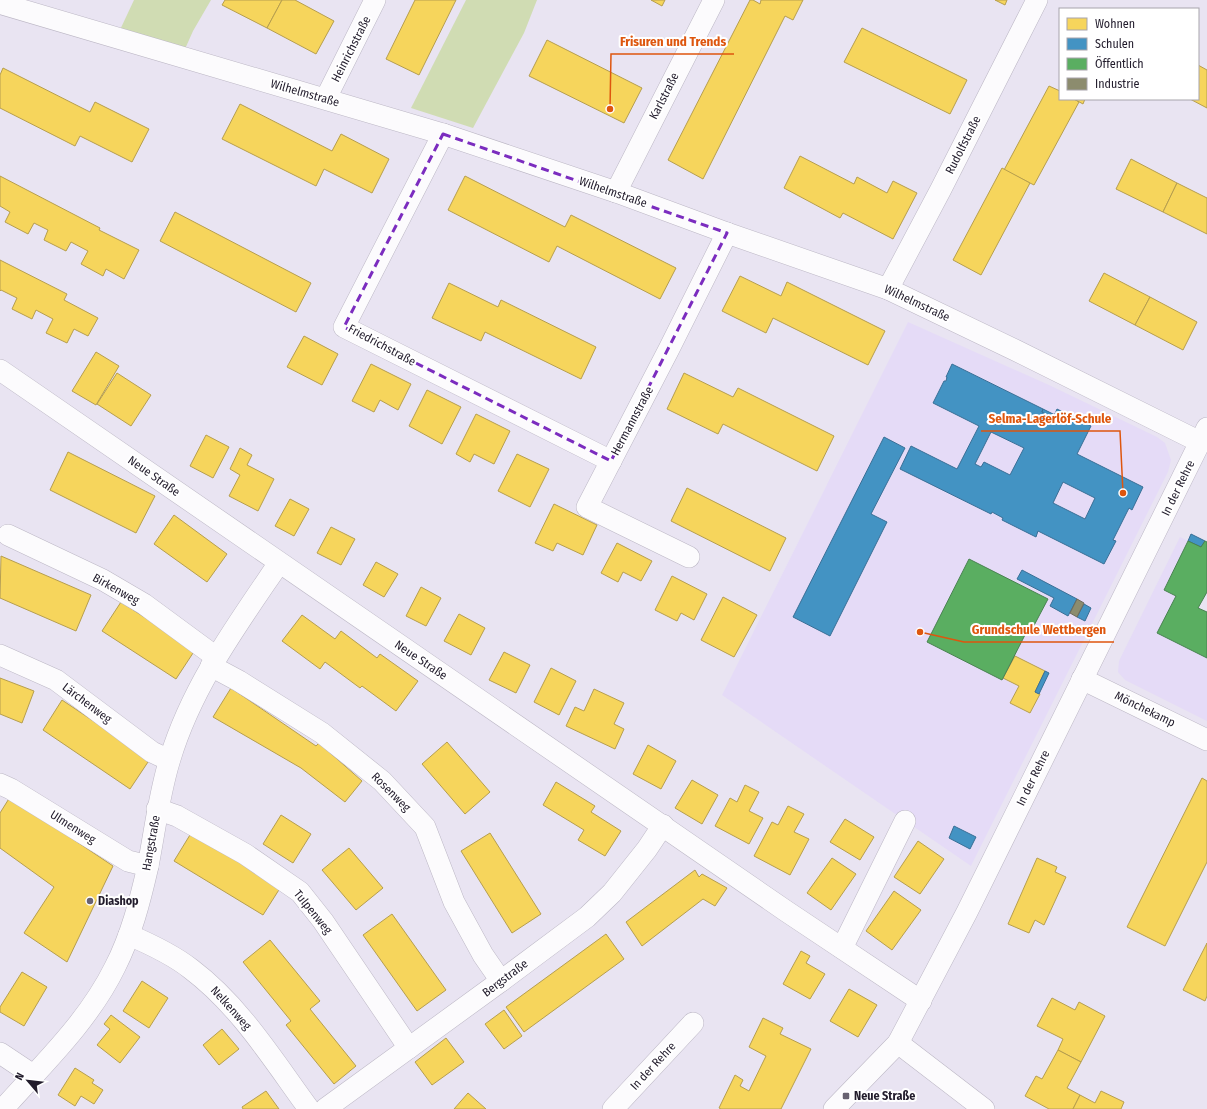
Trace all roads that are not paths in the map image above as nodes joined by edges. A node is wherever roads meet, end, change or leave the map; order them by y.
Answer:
1 (375, 0) edge
2 (714, 0) edge
3 (1037, 0) edge
4 (2, 4) edge
5 (326, 98) junction
6 (443, 134) junction
7 (616, 192) junction
8 (727, 233) junction
9 (888, 289) junction
10 (0, 370) edge
11 (1204, 435) edge
12 (611, 461) junction
13 (8, 535) dead end
14 (689, 557) dead end
15 (279, 563) junction
16 (0, 655) edge
17 (213, 662) junction
18 (1082, 679) junction
19 (1207, 740) edge
20 (169, 760) junction
21 (0, 784) edge
22 (157, 809) junction
23 (905, 821) dead end
24 (663, 825) junction
25 (148, 866) junction
26 (129, 935) junction
27 (842, 948) junction
28 (501, 981) junction
29 (921, 1002) junction
30 (693, 1023) dead end
31 (898, 1043) junction
32 (409, 1048) junction
33 (0, 1053) edge
34 (33, 1075) junction
35 (3, 1109) edge
36 (309, 1109) edge
37 (325, 1109) edge
38 (613, 1109) edge
39 (834, 1109) edge
40 (984, 1109) edge

1 - 5 street, Heinrichstraße
2 - 7 street, Karlstraße
3 - 9 street, Rudolfstraße
4 - 5 street, Wilhelmstraße
5 - 6 street, Wilhelmstraße
6 - 7 street, Wilhelmstraße
6 - 12 street, Friedrichstraße
7 - 8 street, Wilhelmstraße
8 - 9 street, Wilhelmstraße
8 - 12 street, Hermannstraße
9 - 11 street, Wilhelmstraße
10 - 15 street, Neue Straße
11 - 18 street, In der Rehre
12 - 14 street, Hermannstraße
13 - 17 street, Birkenweg
15 - 17 street, Hangstraße
15 - 24 street, Neue Straße
16 - 20 street, Lärchenweg
17 - 20 street, Hangstraße
17 - 28 street, Rosenweg
18 - 19 street, Mönchekamp
18 - 29 street, In der Rehre
20 - 22 street, Hangstraße
21 - 25 street, Ulmenweg
22 - 25 street, Hangstraße
22 - 32 street, Tulpenweg
23 - 27 street
24 - 27 street, Neue Straße
24 - 28 street, Bergstraße
25 - 26 street, Hangstraße
26 - 34 street, Hangstraße
26 - 36 street, Nelkenweg
27 - 29 street, Neue Straße
28 - 32 street, Bergstraße
29 - 31 street, In der Rehre
30 - 38 street, In der Rehre
31 - 39 street, In der Rehre
31 - 40 street
32 - 37 street, Bergstraße
33 - 34 street
34 - 35 street, Hangstraße

